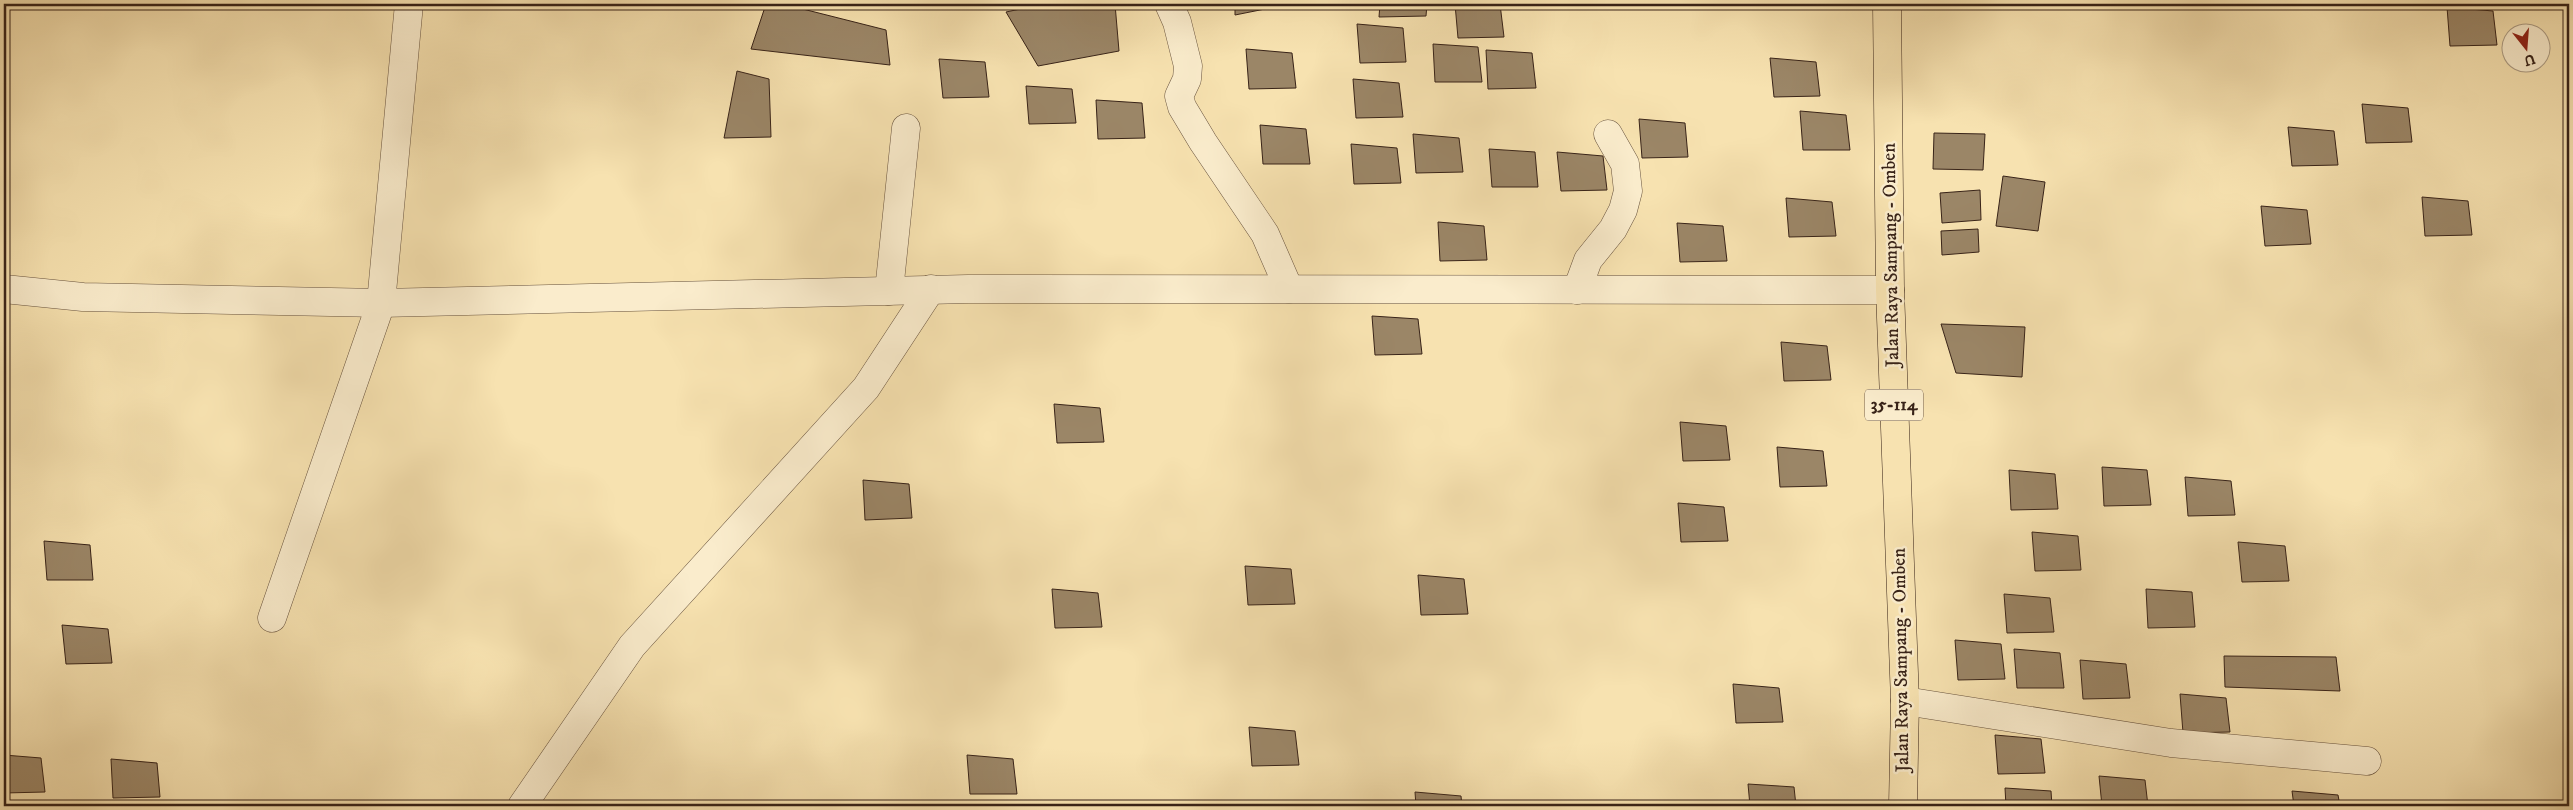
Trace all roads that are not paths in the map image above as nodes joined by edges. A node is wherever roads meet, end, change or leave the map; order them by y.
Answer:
1 (410, 4) edge
2 (1169, 4) edge
3 (1887, 4) edge
4 (906, 128) dead end
5 (1608, 134) dead end
6 (4, 289) edge
7 (931, 289) junction
8 (1288, 289) junction
9 (1577, 290) junction
10 (1890, 290) junction
11 (889, 291) junction
12 (381, 303) junction
13 (272, 618) dead end
14 (1905, 701) junction
15 (2367, 761) dead end
16 (522, 806) edge
17 (1903, 806) edge

1 - 12 street
2 - 8 street
3 - 10 main road, Jalan Raya Sampang - Omben / 35-114
4 - 11 street
5 - 9 street
6 - 12 street
7 - 8 street
7 - 11 street
7 - 16 street
8 - 9 street
9 - 10 street
10 - 14 main road, Jalan Raya Sampang - Omben / 35-114
11 - 12 street
12 - 13 street
14 - 15 street
14 - 17 main road, Jalan Raya Sampang - Omben / 35-114

